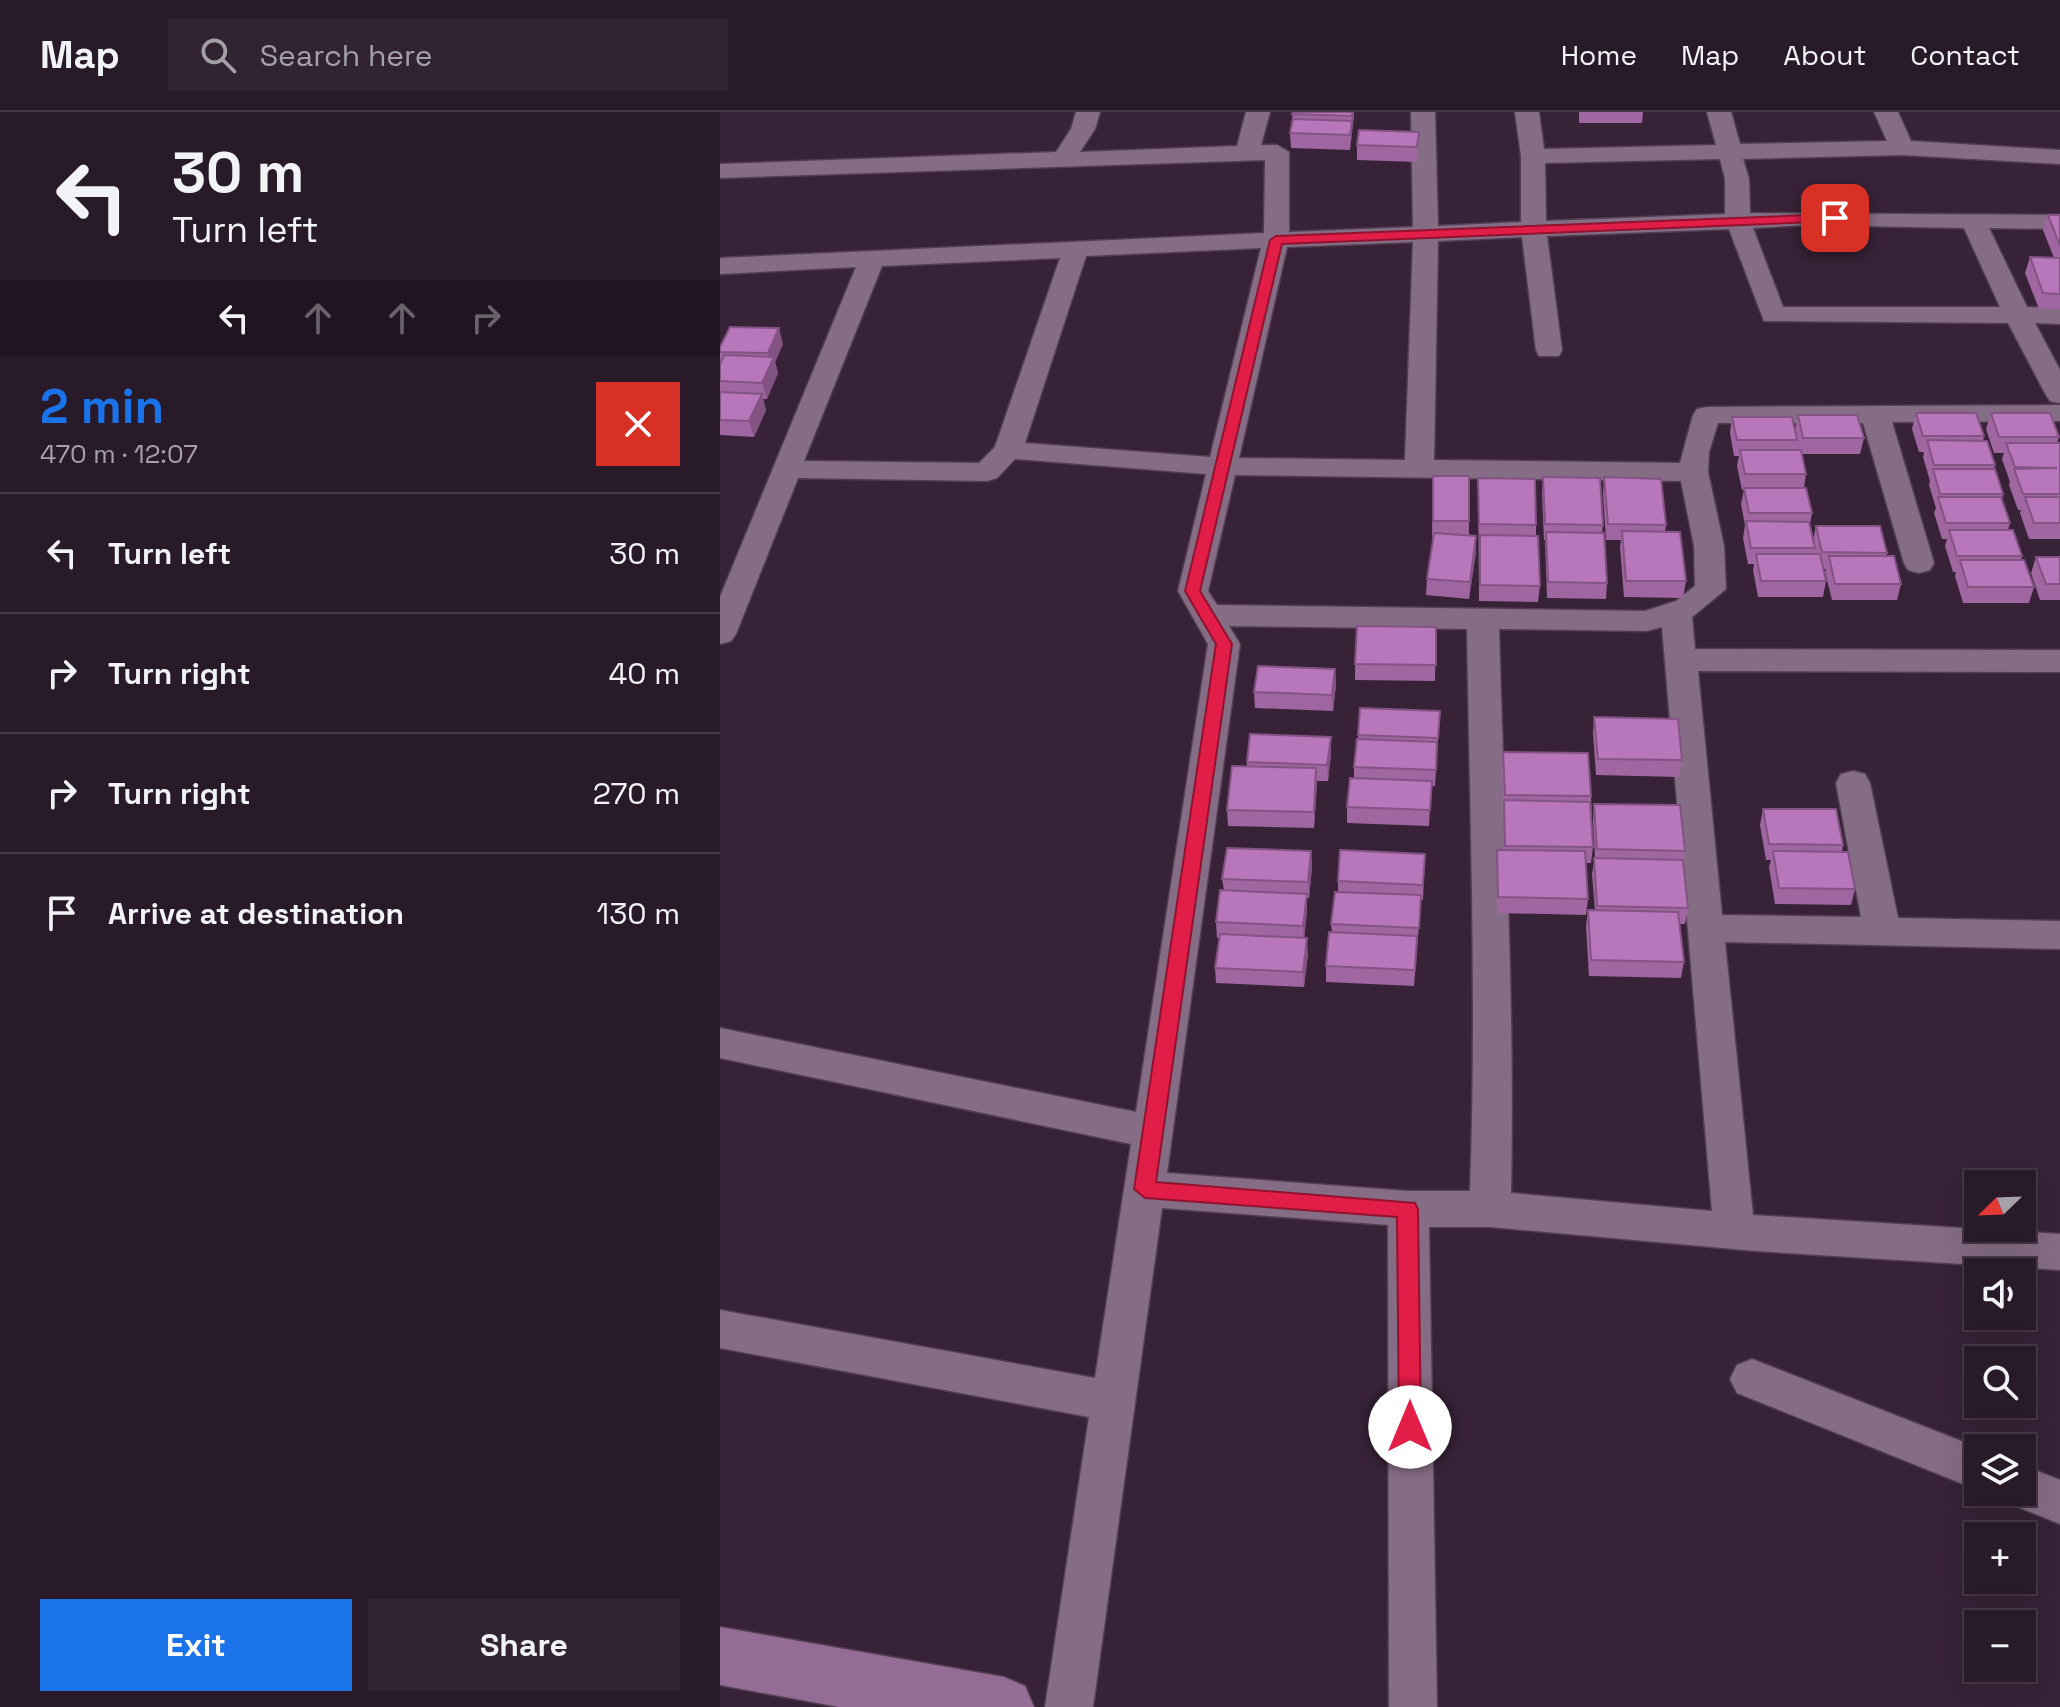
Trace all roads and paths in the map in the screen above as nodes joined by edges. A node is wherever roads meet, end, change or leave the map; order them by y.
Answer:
1 (1088, 112) edge
2 (1258, 112) edge
3 (1423, 112) edge
4 (1527, 112) edge
5 (1719, 112) edge
6 (1886, 112) edge
7 (1902, 148) junction
8 (1730, 152) junction
9 (1247, 153) junction
10 (1533, 156) junction
11 (2060, 157) edge
12 (1063, 159) junction
13 (720, 171) edge
14 (1738, 220) junction
15 (1973, 220) junction
16 (2060, 222) edge
17 (1534, 229) junction
18 (1426, 234) junction
19 (1276, 240) junction
20 (1076, 249) junction
21 (872, 259) junction
22 (720, 266) edge
23 (2017, 315) junction
24 (2060, 316) edge
25 (1549, 350) dead end
26 (2060, 395) edge
27 (2060, 413) edge
28 (1875, 414) junction
29 (1008, 450) junction
30 (1221, 466) junction
31 (1419, 468) junction
32 (789, 469) junction
33 (1694, 472) junction
34 (1919, 563) dead end
35 (1676, 612) junction
36 (1207, 615) junction
37 (1483, 619) junction
38 (720, 634) edge
39 (1681, 660) junction
40 (2060, 661) edge
41 (1853, 783) dead end
42 (1706, 928) junction
43 (1882, 931) junction
44 (2060, 935) edge
45 (720, 1043) edge
46 (1153, 1132) junction
47 (1145, 1189) junction
48 (1408, 1209) junction
49 (1490, 1209) junction
50 (1734, 1230) junction
51 (2060, 1252) edge
52 (720, 1329) edge
53 (1752, 1379) dead end
54 (1113, 1401) junction
55 (1964, 1463) edge
56 (2036, 1493) edge
57 (2060, 1502) edge
58 (720, 1656) edge
59 (1004, 1707) edge
60 (1069, 1707) edge
61 (1413, 1707) edge

1 - 12 street
2 - 9 street
3 - 18 street
4 - 10 street
5 - 8 street
6 - 7 street
7 - 8 street
7 - 11 street
8 - 10 street
8 - 14 street
9 - 12 street
9 - 19 street
10 - 17 street
12 - 13 street
14 - 15 street
14 - 17 street
14 - 23 street
15 - 16 street
15 - 23 street
17 - 18 street
17 - 25 street
18 - 19 street
18 - 31 street
19 - 20 street
19 - 30 street
20 - 21 street
20 - 29 street
21 - 22 street
21 - 32 street
23 - 24 street
23 - 26 street
27 - 28 street
28 - 33 street
28 - 34 street
29 - 30 street
29 - 32 street
30 - 31 street
30 - 36 street
31 - 33 street
32 - 38 street
33 - 35 street
35 - 37 street
35 - 39 street
36 - 37 street
36 - 46 street
37 - 49 street
39 - 40 street
39 - 42 street
41 - 43 street
42 - 43 street
42 - 50 street
43 - 44 street
45 - 46 street
46 - 47 street
47 - 48 street
47 - 54 street
48 - 49 street
48 - 61 street
49 - 50 street
50 - 51 street
52 - 54 street
53 - 55 street
54 - 60 street
56 - 57 street
58 - 59 street

